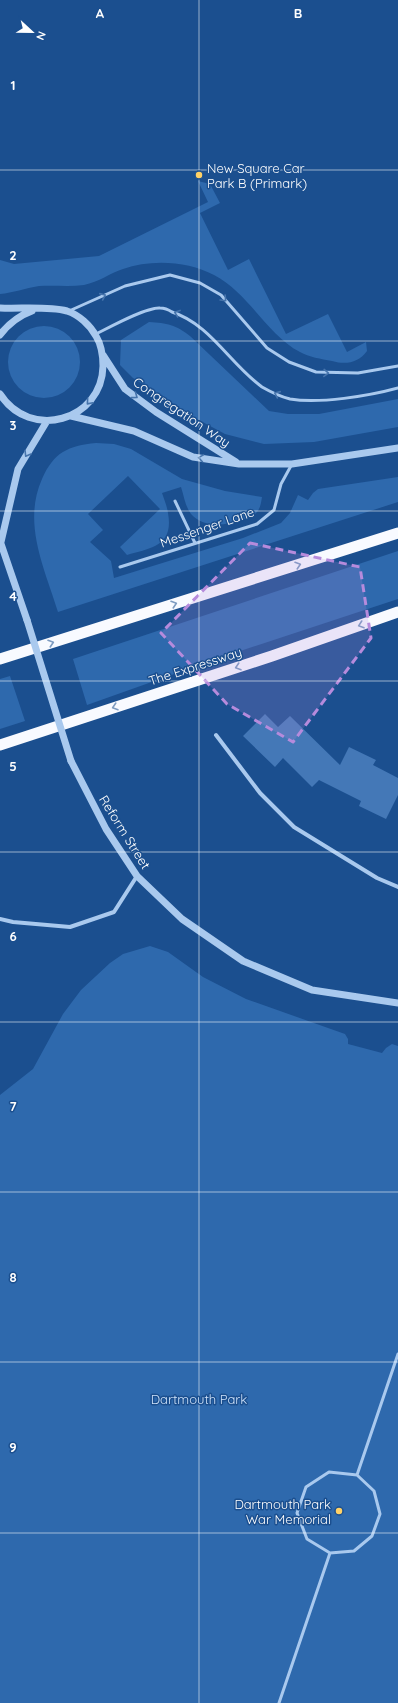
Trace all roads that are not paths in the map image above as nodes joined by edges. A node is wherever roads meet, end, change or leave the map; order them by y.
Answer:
1 (0, 308) edge
2 (36, 309) junction
3 (68, 312) junction
4 (95, 334) junction
5 (0, 335) edge
6 (103, 355) junction
7 (398, 366) edge
8 (398, 388) edge
9 (0, 397) edge
10 (71, 416) junction
11 (47, 421) junction
12 (398, 448) edge
13 (239, 464) junction
14 (292, 464) junction
15 (175, 501) dead end
16 (398, 533) edge
17 (0, 542) edge
18 (195, 543) junction
19 (120, 567) dead end
20 (398, 612) edge
21 (0, 659) edge
22 (216, 735) dead end
23 (0, 745) edge
24 (137, 876) junction
25 (398, 888) edge
26 (0, 919) edge
27 (398, 1003) edge
28 (398, 1354) edge
29 (357, 1475) junction
30 (330, 1553) junction
31 (279, 1703) edge

1 - 2 street
2 - 3 street
2 - 5 street
3 - 4 street
3 -> 7 lane
4 - 6 street
8 -> 4 lane
6 -> 10 street
6 -> 13 street, Congregation Way
9 - 11 street
10 - 11 street
13 -> 10 street, Congregation Way
11 -> 17 street, Reform Street
12 - 14 street, Congregation Way
13 - 14 street, Congregation Way
14 - 18 lane, Messenger Lane
15 - 18 lane
21 -> 16 highway
17 - 24 street, Reform Street, bridge
18 - 19 lane, Messenger Lane
20 -> 23 highway, The Expressway
22 - 25 street
24 - 26 street
24 - 27 street, Reform Street
28 - 29 lane
29 - 30 lane
29 - 30 lane
30 - 31 lane

